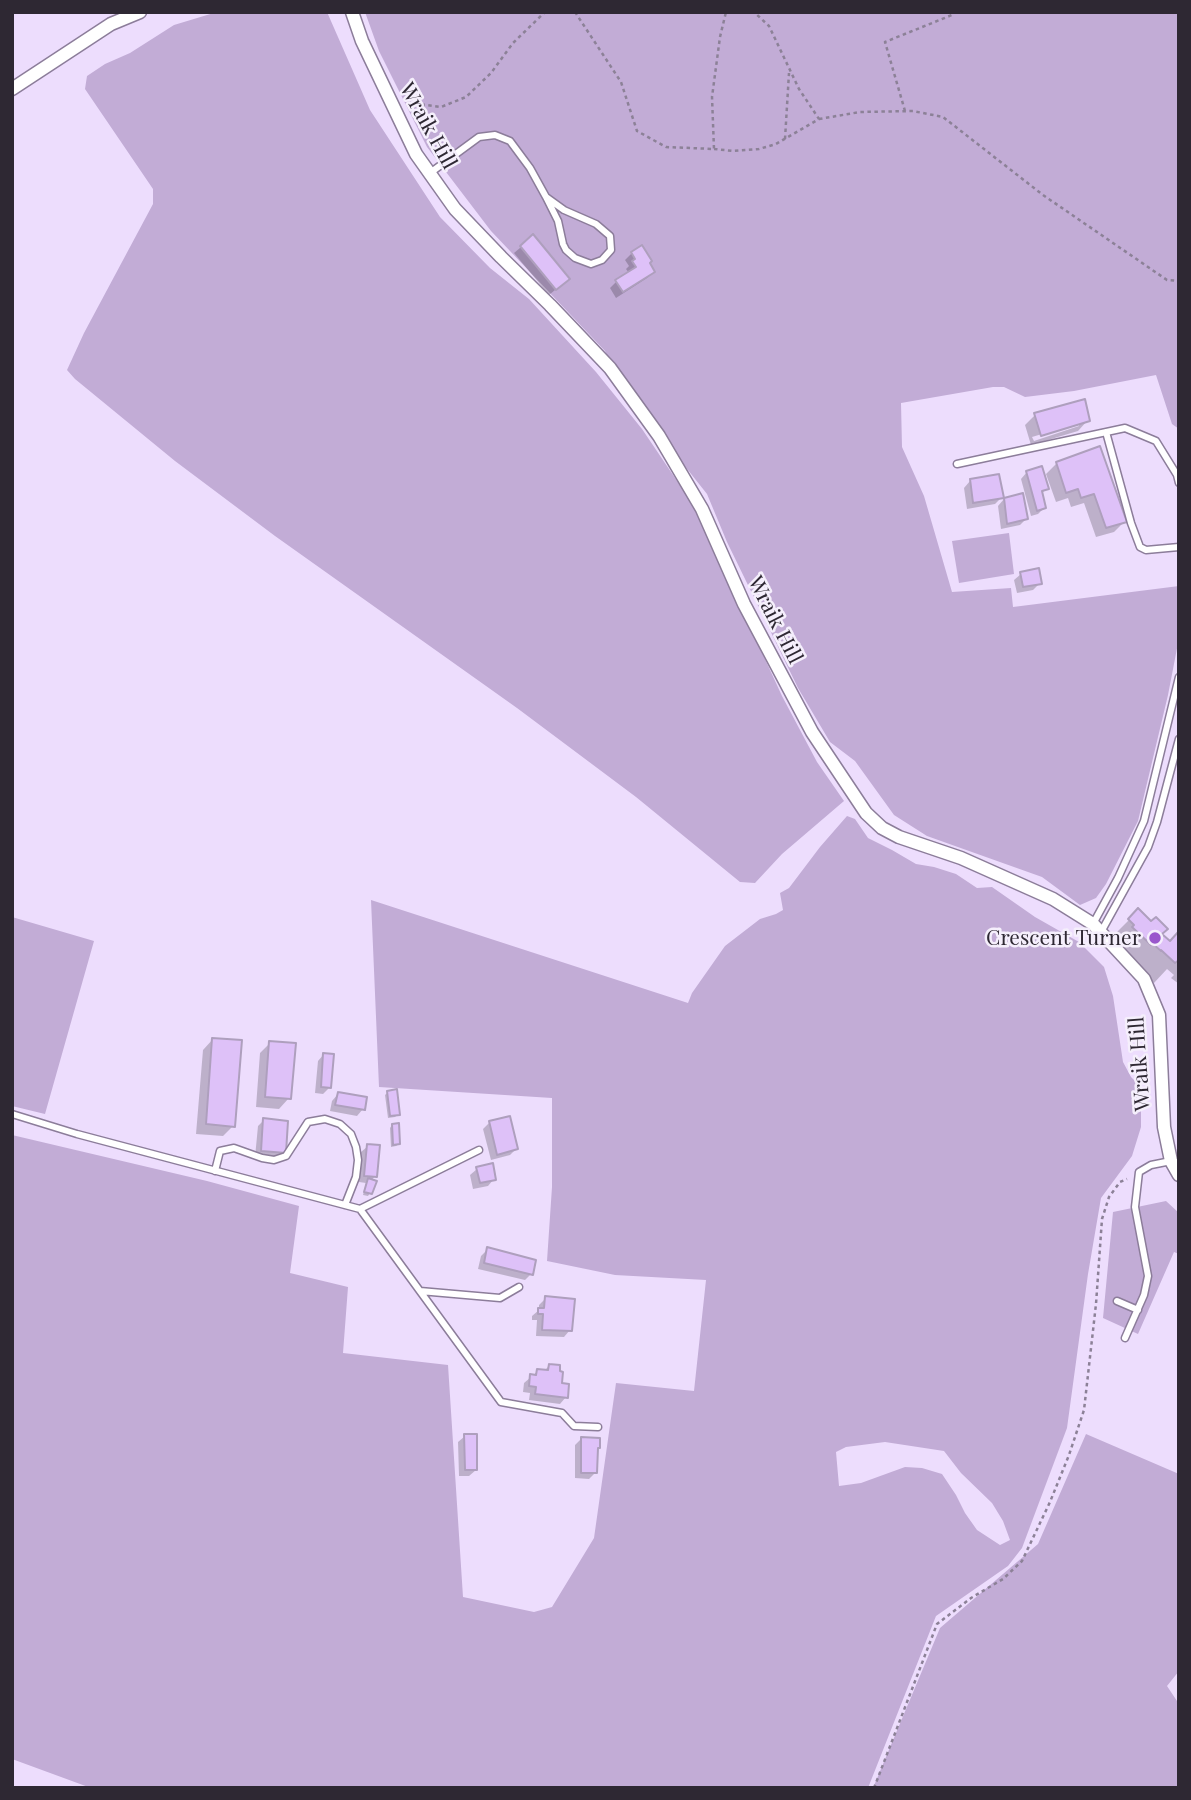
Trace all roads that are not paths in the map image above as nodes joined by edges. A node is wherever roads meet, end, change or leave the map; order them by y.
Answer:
1 (140, 12) edge
2 (352, 12) edge
3 (12, 89) edge
4 (430, 173) junction
5 (547, 197) junction
6 (1106, 432) junction
7 (957, 464) dead end
8 (1179, 483) edge
9 (1179, 547) edge
10 (1179, 677) edge
11 (1179, 739) edge
12 (1097, 928) junction
13 (12, 1114) edge
14 (479, 1150) dead end
15 (1171, 1161) junction
16 (215, 1171) junction
17 (1179, 1175) edge
18 (345, 1205) junction
19 (360, 1209) junction
20 (519, 1287) dead end
21 (420, 1291) junction
22 (1117, 1301) dead end
23 (1138, 1310) junction
24 (1125, 1338) dead end
25 (598, 1427) dead end

1 - 3 street
2 - 4 street, Wraik Hill
4 - 5 lane
4 - 12 street, Wraik Hill
5 - 5 lane
6 - 7 lane
6 - 8 lane
6 - 9 lane
10 - 12 lane
11 - 12 lane
12 - 15 street, Wraik Hill
13 - 16 lane
14 - 19 lane
15 - 17 street, Wraik Hill
15 - 23 lane
16 - 18 lane
16 - 18 lane
18 - 19 lane
19 - 21 lane
20 - 21 lane
21 - 25 lane
22 - 23 lane
23 - 24 lane

